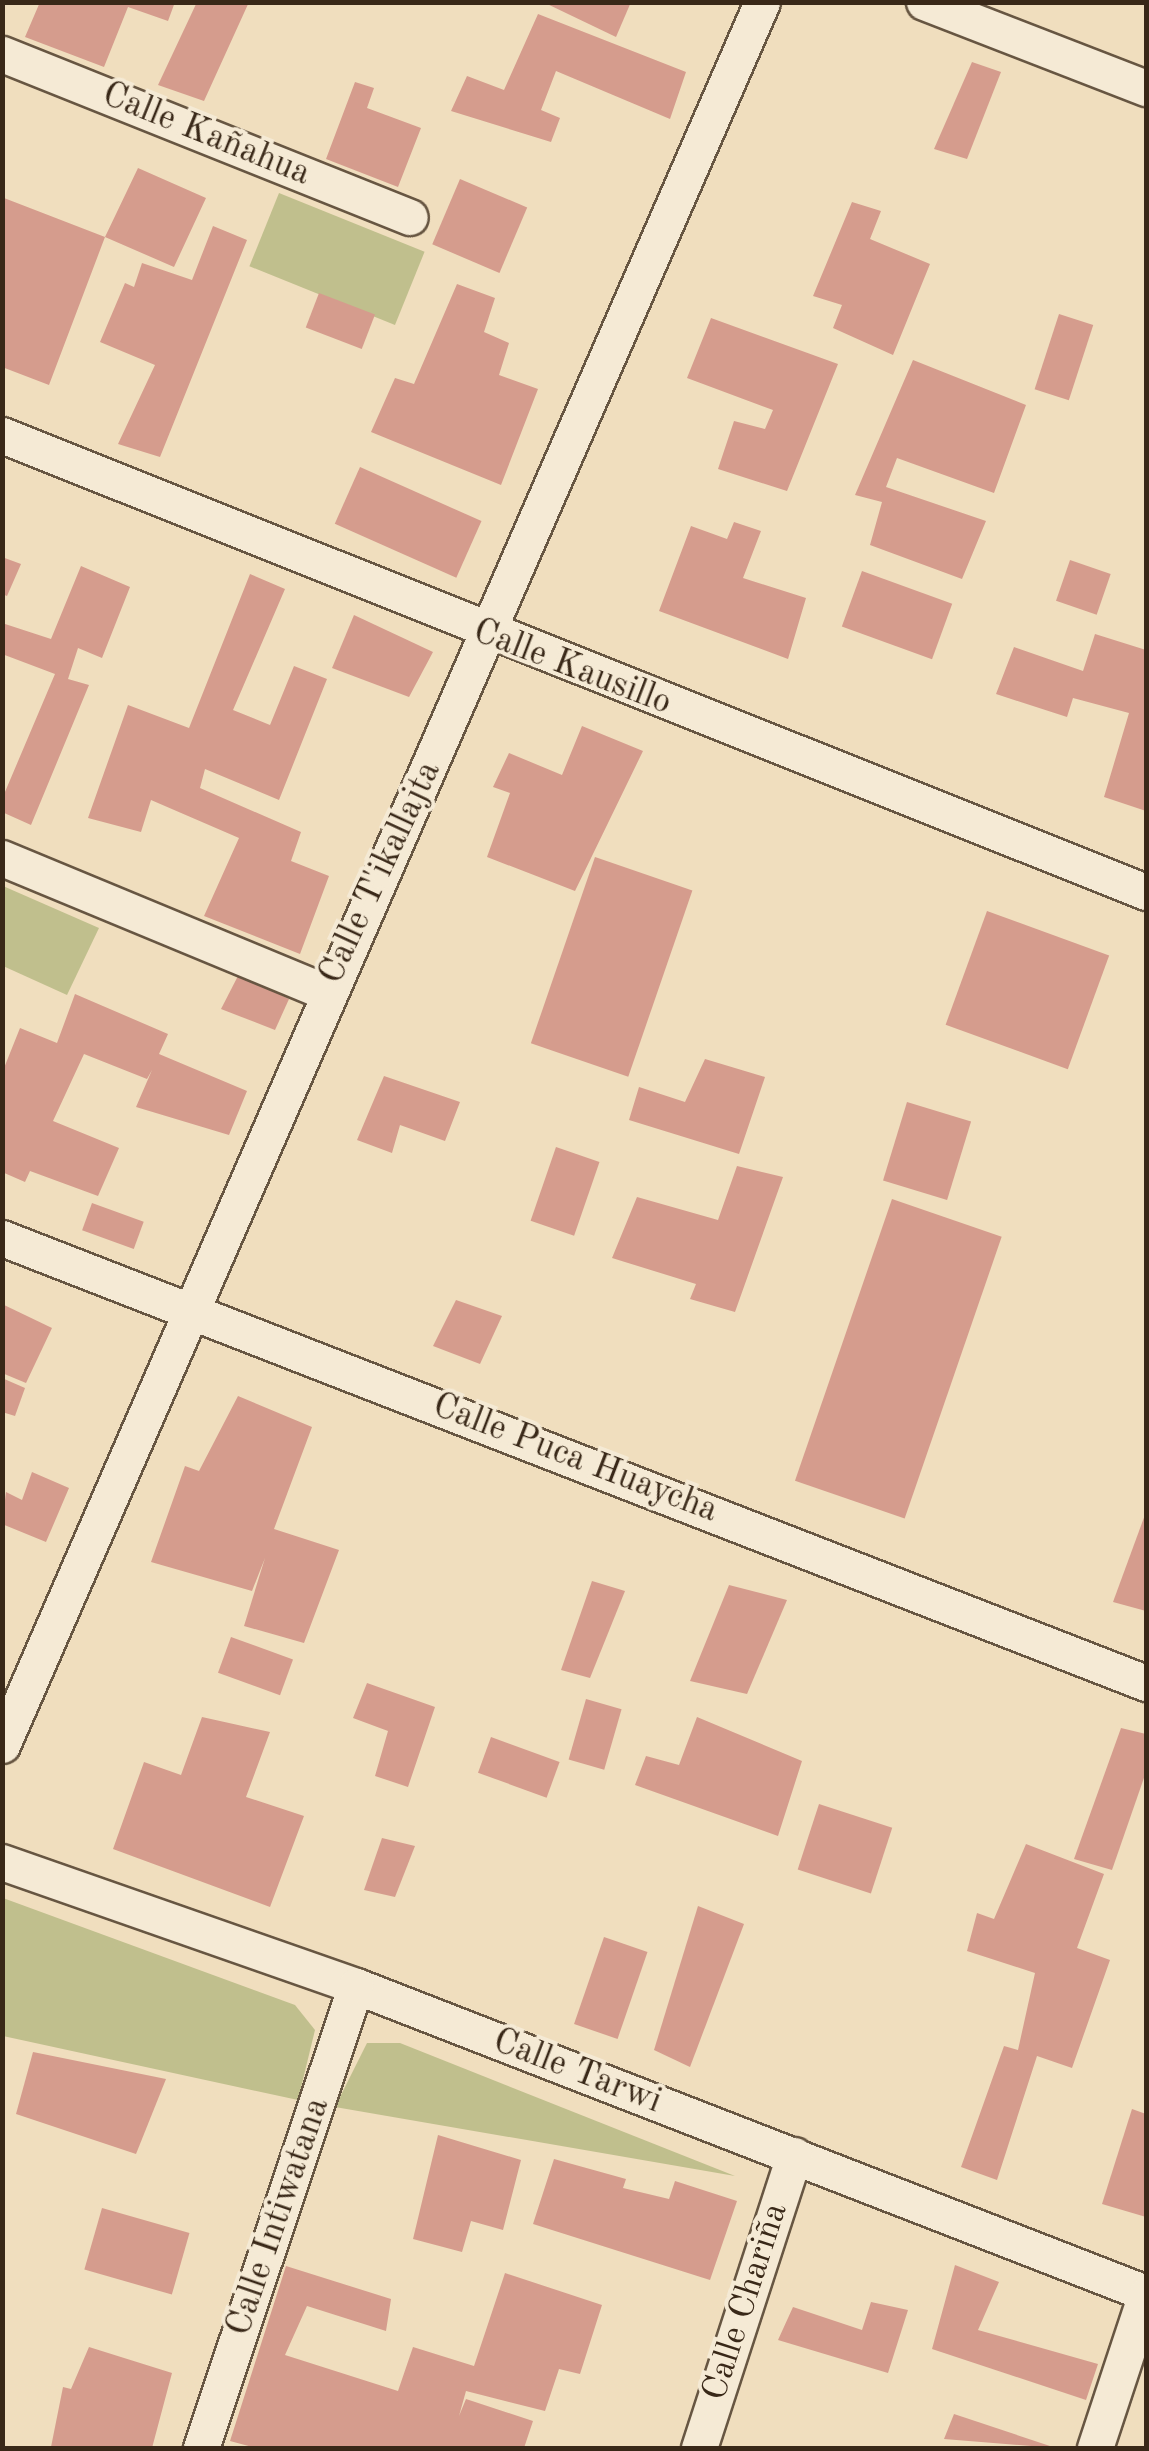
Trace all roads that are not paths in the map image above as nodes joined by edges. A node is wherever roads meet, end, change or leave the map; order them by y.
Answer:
1 (762, 2) edge
2 (924, 2) edge
3 (2, 54) edge
4 (1146, 88) edge
5 (410, 217) dead end
6 (2, 435) edge
7 (491, 637) junction
8 (2, 858) edge
9 (1146, 892) edge
10 (325, 992) junction
11 (2, 1238) edge
12 (191, 1308) junction
13 (1146, 1683) edge
14 (2, 1745) edge
15 (2, 1862) edge
16 (356, 1986) junction
17 (794, 2155) junction
18 (1146, 2293) edge
19 (201, 2448) edge
20 (699, 2448) edge
21 (1095, 2448) edge

1 - 7 street, Calle T'ikallajta
2 - 4 street
3 - 5 street, Calle Kañahua
6 - 7 street, Calle Kausillo
7 - 9 street, Calle Kausillo
7 - 10 street, Calle T'ikallajta
8 - 10 street
10 - 12 street, Calle T'ikallajta
11 - 12 street, Calle Puca Huaycha
12 - 13 street, Calle Puca Huaycha
12 - 14 street, Calle T'ikallajta
15 - 16 street, Calle Tarwi
16 - 17 street, Calle Tarwi
16 - 19 street, Calle Intiwatana
17 - 18 street, Calle Tarwi
17 - 20 street, Calle Chariña
18 - 21 street

